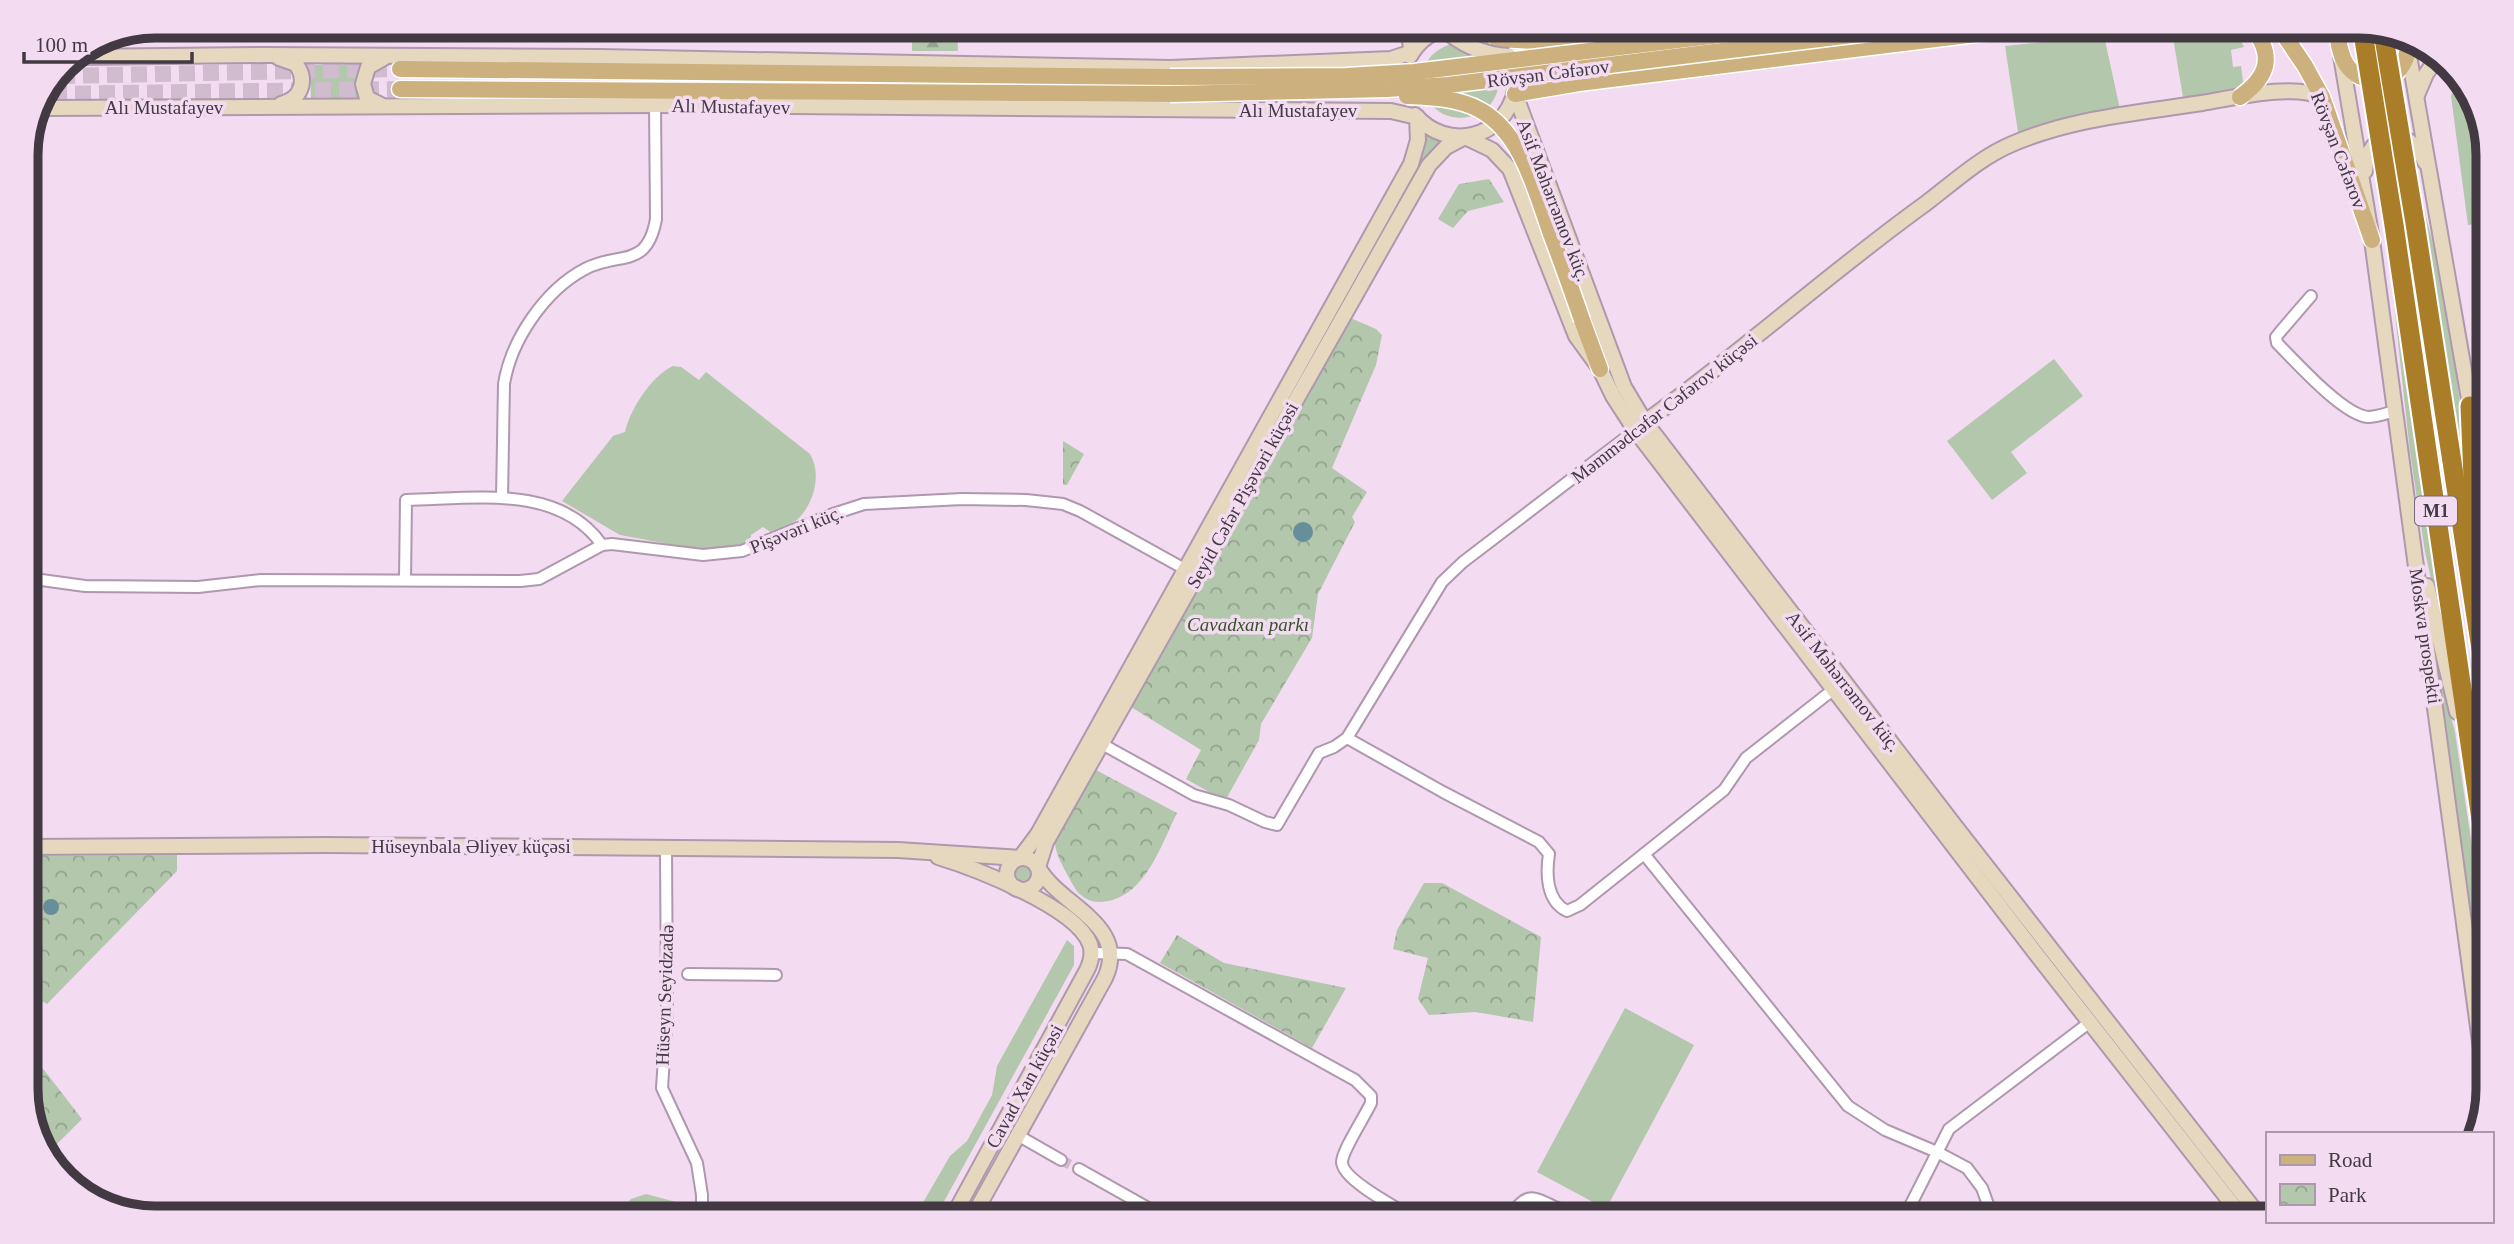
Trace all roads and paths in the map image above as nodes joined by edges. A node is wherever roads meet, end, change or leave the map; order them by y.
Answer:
1 (1409, 38) edge
2 (1425, 38) edge
3 (1455, 38) edge
4 (1500, 38) edge
5 (1520, 38) edge
6 (1563, 38) edge
7 (1570, 38) edge
8 (1699, 38) edge
9 (1829, 38) edge
10 (1945, 38) edge
11 (2261, 38) edge
12 (2285, 38) edge
13 (2338, 38) edge
14 (2364, 39) edge
15 (2385, 42) edge
16 (2406, 49) edge
17 (1412, 52) junction
18 (2341, 54) junction
19 (266, 55) junction
20 (1556, 56) junction
21 (93, 57) edge
22 (388, 57) junction
23 (2425, 59) edge
24 (2433, 64) edge
25 (1286, 65) junction
26 (400, 69) tunnel mouth
27 (2404, 69) junction
28 (1580, 83) junction
29 (1170, 86) junction
30 (400, 89) tunnel mouth
31 (1293, 92) junction
32 (1515, 94) junction
33 (2417, 96) junction
34 (2240, 97) junction
35 (2322, 97) junction
36 (655, 105) junction
37 (270, 106) junction
38 (50, 107) edge
39 (389, 108) junction
40 (1289, 110) junction
41 (1417, 117) junction
42 (1465, 137) junction
43 (1540, 162) junction
44 (1510, 169) junction
45 (2434, 187) junction
46 (2365, 192) junction
47 (2372, 240) junction
48 (2311, 296) dead end
49 (1309, 363) junction
50 (1600, 369) junction
51 (2470, 406) junction
52 (2395, 411) junction
53 (1640, 426) junction
54 (2475, 434) edge
55 (502, 498) junction
56 (2411, 516) junction
57 (2475, 534) edge
58 (602, 545) junction
59 (1191, 573) junction
60 (39, 580) edge
61 (405, 580) junction
62 (2475, 614) edge
63 (1833, 681) junction
64 (1347, 738) junction
65 (1102, 744) junction
66 (2476, 788) edge
67 (2476, 791) edge
68 (39, 847) edge
69 (666, 848) junction
70 (916, 851) junction
71 (1644, 854) junction
72 (1020, 858) junction
73 (1038, 867) junction
74 (1014, 887) junction
75 (1092, 953) junction
76 (1111, 953) junction
77 (688, 974) dead end
78 (776, 975) dead end
79 (2476, 1017) edge
80 (2095, 1018) junction
81 (1019, 1136) junction
82 (1937, 1152) junction
83 (1062, 1160) tunnel mouth
84 (1079, 1170) tunnel mouth
85 (702, 1206) edge
86 (958, 1206) edge
87 (979, 1206) edge
88 (1144, 1206) edge
89 (1395, 1206) edge
90 (1518, 1206) edge
91 (1557, 1206) edge
92 (1910, 1206) edge
93 (1989, 1206) edge
94 (2234, 1206) edge
95 (2251, 1206) edge

1 - 17 main road
2 - 17 main road
3 - 20 main road, bridge
4 - 32 main road, Asif Məhərrəmov küç.
5 - 6 main road
7 - 28 main road
8 - 20 main road, Rövşən Cəfərov, bridge
9 - 31 main road, Rövşən Cəfərov, bridge
10 - 28 main road
11 - 34 main road
12 - 35 main road, Rövşən Cəfərov
13 - 18 main road
14 - 66 highway, Moskva prospekti / M1, bridge
15 - 62 highway, M1, bridge
16 - 27 main road
17 - 25 main road
17 - 41 main road
18 - 27 main road
18 - 46 main road, Moskva prospekti
19 - 21 main road
19 - 22 main road
19 - 37 main road
20 - 29 main road, Rövşən Cəfərov, bridge
22 - 25 main road
22 - 39 main road
23 - 27 main road
24 - 33 main road
25 - 40 main road
26 - 29 main road, Alı Mustafayev
27 - 33 main road
28 - 32 main road
29 - 30 main road, Alı Mustafayev
29 - 31 main road, Rövşən Cəfərov, bridge
31 - 50 main road, bridge
32 - 42 main road, Seyid Cəfər Pişəvəri küçəsi
32 - 43 main road, Asif Məhərrəmov küç.
33 - 45 main road
34 - 35 main road, Məmmədcəfər Cəfərov küçəsi
34 - 53 main road, Məmmədcəfər Cəfərov küçəsi
35 - 47 main road, Rövşən Cəfərov
36 - 39 main road, Alı Mustafayev
36 - 40 main road, Alı Mustafayev
36 - 55 street
37 - 38 main road, Alı Mustafayev
37 - 39 main road, Alı Mustafayev
40 - 41 main road, Alı Mustafayev
41 - 42 main road, Asif Məhərrəmov küç.
41 - 49 main road, Seyid Cəfər Pişəvəri küçəsi
42 - 44 main road, Asif Məhərrəmov küç.
42 - 49 main road, Seyid Cəfər Pişəvəri küçəsi
43 - 44 main road
43 - 53 main road, Asif Məhərrəmov küç.
44 - 50 main road, Asif Məhərrəmov küç.
45 - 46 main road
45 - 51 main road
46 - 47 main road, Moskva prospekti
47 - 52 main road, Moskva prospekti
48 - 52 street
49 - 59 main road, Seyid Cəfər Pişəvəri küçəsi
50 - 53 main road, Asif Məhərrəmov küç.
51 - 54 main road
51 - 57 highway
52 - 56 main road, Moskva prospekti
53 - 63 main road, Asif Məhərrəmov küç.
53 - 64 street, Məmmədcəfər Cəfərov küçəsi
55 - 58 street
55 - 61 street
56 - 67 main road
56 - 79 main road, Moskva prospekti
58 - 59 street, Pişəvəri küç.
58 - 61 street
59 - 65 main road, Seyid Cəfər Pişəvəri küçəsi
59 - 72 main road, Seyid Cəfər Pişəvəri küçəsi
60 - 61 street
63 - 71 street
63 - 80 main road, Asif Məhərrəmov küç.
64 - 65 street, Məmmədcəfər Cəfərov küçəsi
64 - 71 street
65 - 73 main road, Seyid Cəfər Pişəvəri küçəsi
68 - 69 main road, Hüseynbala Əliyev küçəsi
69 - 70 main road, Hüseynbala Əliyev küçəsi
69 - 85 street, Hüseyn Seyidzadə
70 - 72 main road
70 - 74 main road
71 - 82 street
72 - 73 main road
72 - 74 main road
73 - 74 main road
73 - 76 main road
74 - 75 main road
75 - 76 street
75 - 86 main road, Cavad Xan küçəsi
76 - 81 main road, Cavad Xan küçəsi
76 - 89 street
77 - 78 street
80 - 82 street
80 - 94 main road, Asif Məhərrəmov küç.
80 - 95 main road, Asif Məhərrəmov küç.
81 - 83 street
81 - 87 main road, Cavad Xan küçəsi
82 - 92 street
82 - 93 street
84 - 88 street
90 - 91 street

